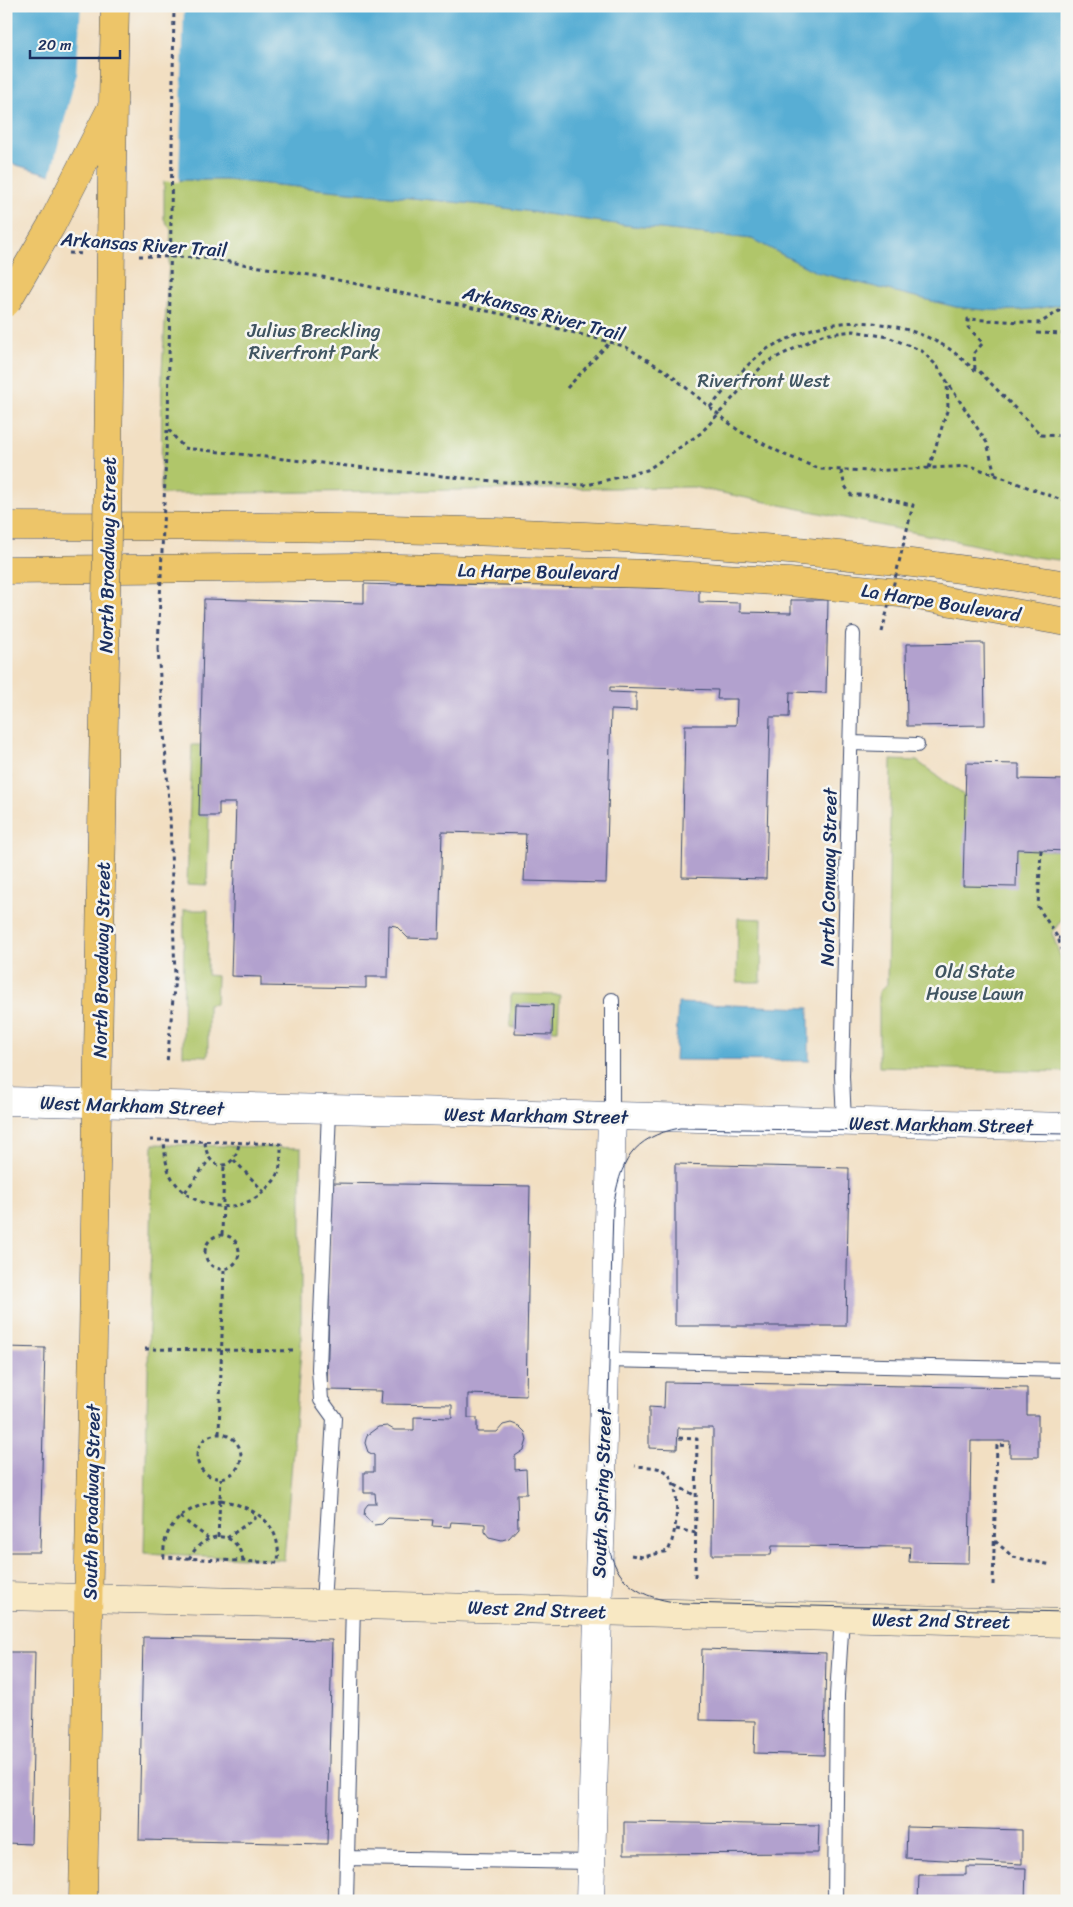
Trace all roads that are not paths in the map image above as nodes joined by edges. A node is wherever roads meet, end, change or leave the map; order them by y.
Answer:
1 (115, 6) edge
2 (114, 104) junction
3 (6, 303) edge
4 (6, 526) edge
5 (6, 570) edge
6 (1067, 585) edge
7 (1067, 622) edge
8 (853, 634) dead end
9 (851, 743) junction
10 (917, 745) dead end
11 (612, 1000) dead end
12 (6, 1101) edge
13 (98, 1103) junction
14 (328, 1110) junction
15 (612, 1116) junction
16 (844, 1122) junction
17 (1067, 1127) edge
18 (605, 1360) junction
19 (1067, 1370) edge
20 (6, 1596) edge
21 (89, 1598) junction
22 (323, 1604) junction
23 (353, 1604) junction
24 (597, 1610) junction
25 (842, 1617) junction
26 (1067, 1623) edge
27 (347, 1858) junction
28 (593, 1862) junction
29 (83, 1901) edge
30 (346, 1901) edge
31 (590, 1901) edge
32 (835, 1901) edge

1 - 2 main road, North Broadway Street
2 - 3 main road, bridge
2 - 13 main road, North Broadway Street, bridge
4 - 6 main road, La Harpe Boulevard
5 - 7 main road, La Harpe Boulevard
8 - 9 lane, North Conway Street
9 - 10 lane
9 - 16 lane, North Conway Street
11 - 15 lane
12 - 13 street, West Markham Street
13 - 14 street, West Markham Street
13 - 21 main road, South Broadway Street
14 - 15 street, West Markham Street
14 - 22 lane
15 - 16 street, West Markham Street
15 - 18 street, South Spring Street
16 - 17 street, West Markham Street
18 - 19 lane
18 - 24 street, South Spring Street
20 - 21 main road, West 2nd Street
21 - 22 main road, West 2nd Street
21 - 29 main road, South Broadway Street
22 - 23 main road, West 2nd Street
23 - 24 main road, West 2nd Street
23 - 27 lane
24 - 25 main road, West 2nd Street
24 - 28 street, South Spring Street
25 - 26 main road, West 2nd Street
25 - 32 lane
27 - 28 lane
27 - 30 lane
28 - 31 street, South Spring Street

